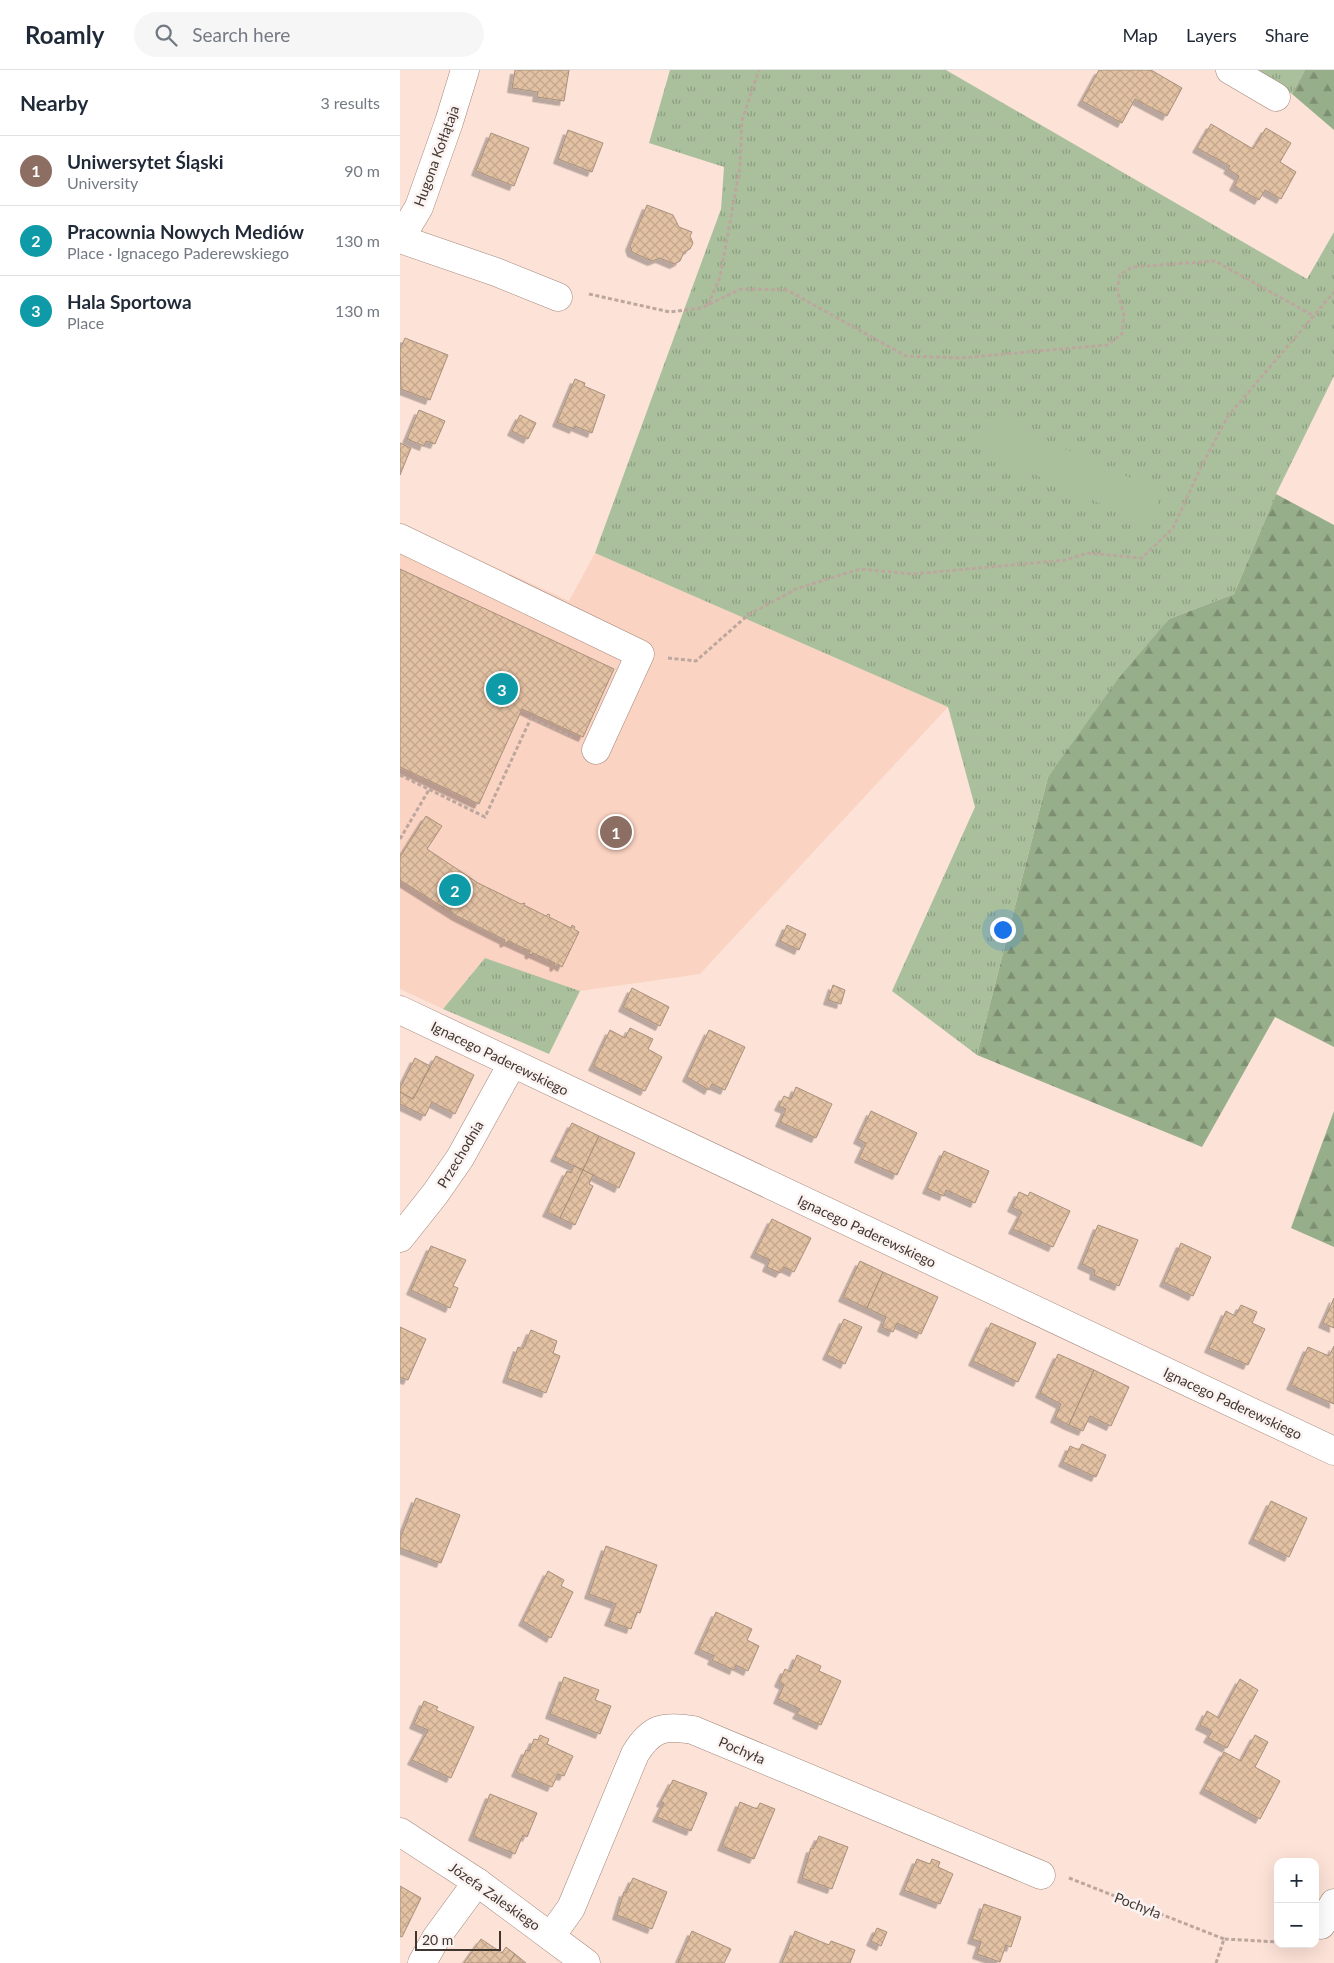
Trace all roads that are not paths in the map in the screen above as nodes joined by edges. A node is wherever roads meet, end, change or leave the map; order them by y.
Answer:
1 (465, 70) edge
2 (1230, 70) edge
3 (1276, 97) dead end
4 (400, 239) edge
5 (558, 296) dead end
6 (400, 538) edge
7 (596, 750) dead end
8 (400, 1010) edge
9 (512, 1064) junction
10 (400, 1238) edge
11 (1334, 1451) edge
12 (400, 1832) edge
13 (1051, 1875) road end
14 (477, 1882) junction
15 (551, 1936) junction
16 (422, 1963) edge
17 (586, 1963) edge

1 - 4 street, Hugona Kołłątaja
2 - 3 street
4 - 5 street
6 - 7 street
8 - 9 street, Ignacego Paderewskiego
9 - 10 street, Przechodnia
9 - 11 street, Ignacego Paderewskiego
12 - 14 street, Józefa Zaleskiego
13 - 15 street, Pochyła
14 - 15 street, Józefa Zaleskiego
14 - 16 street
15 - 17 street, Józefa Zaleskiego

